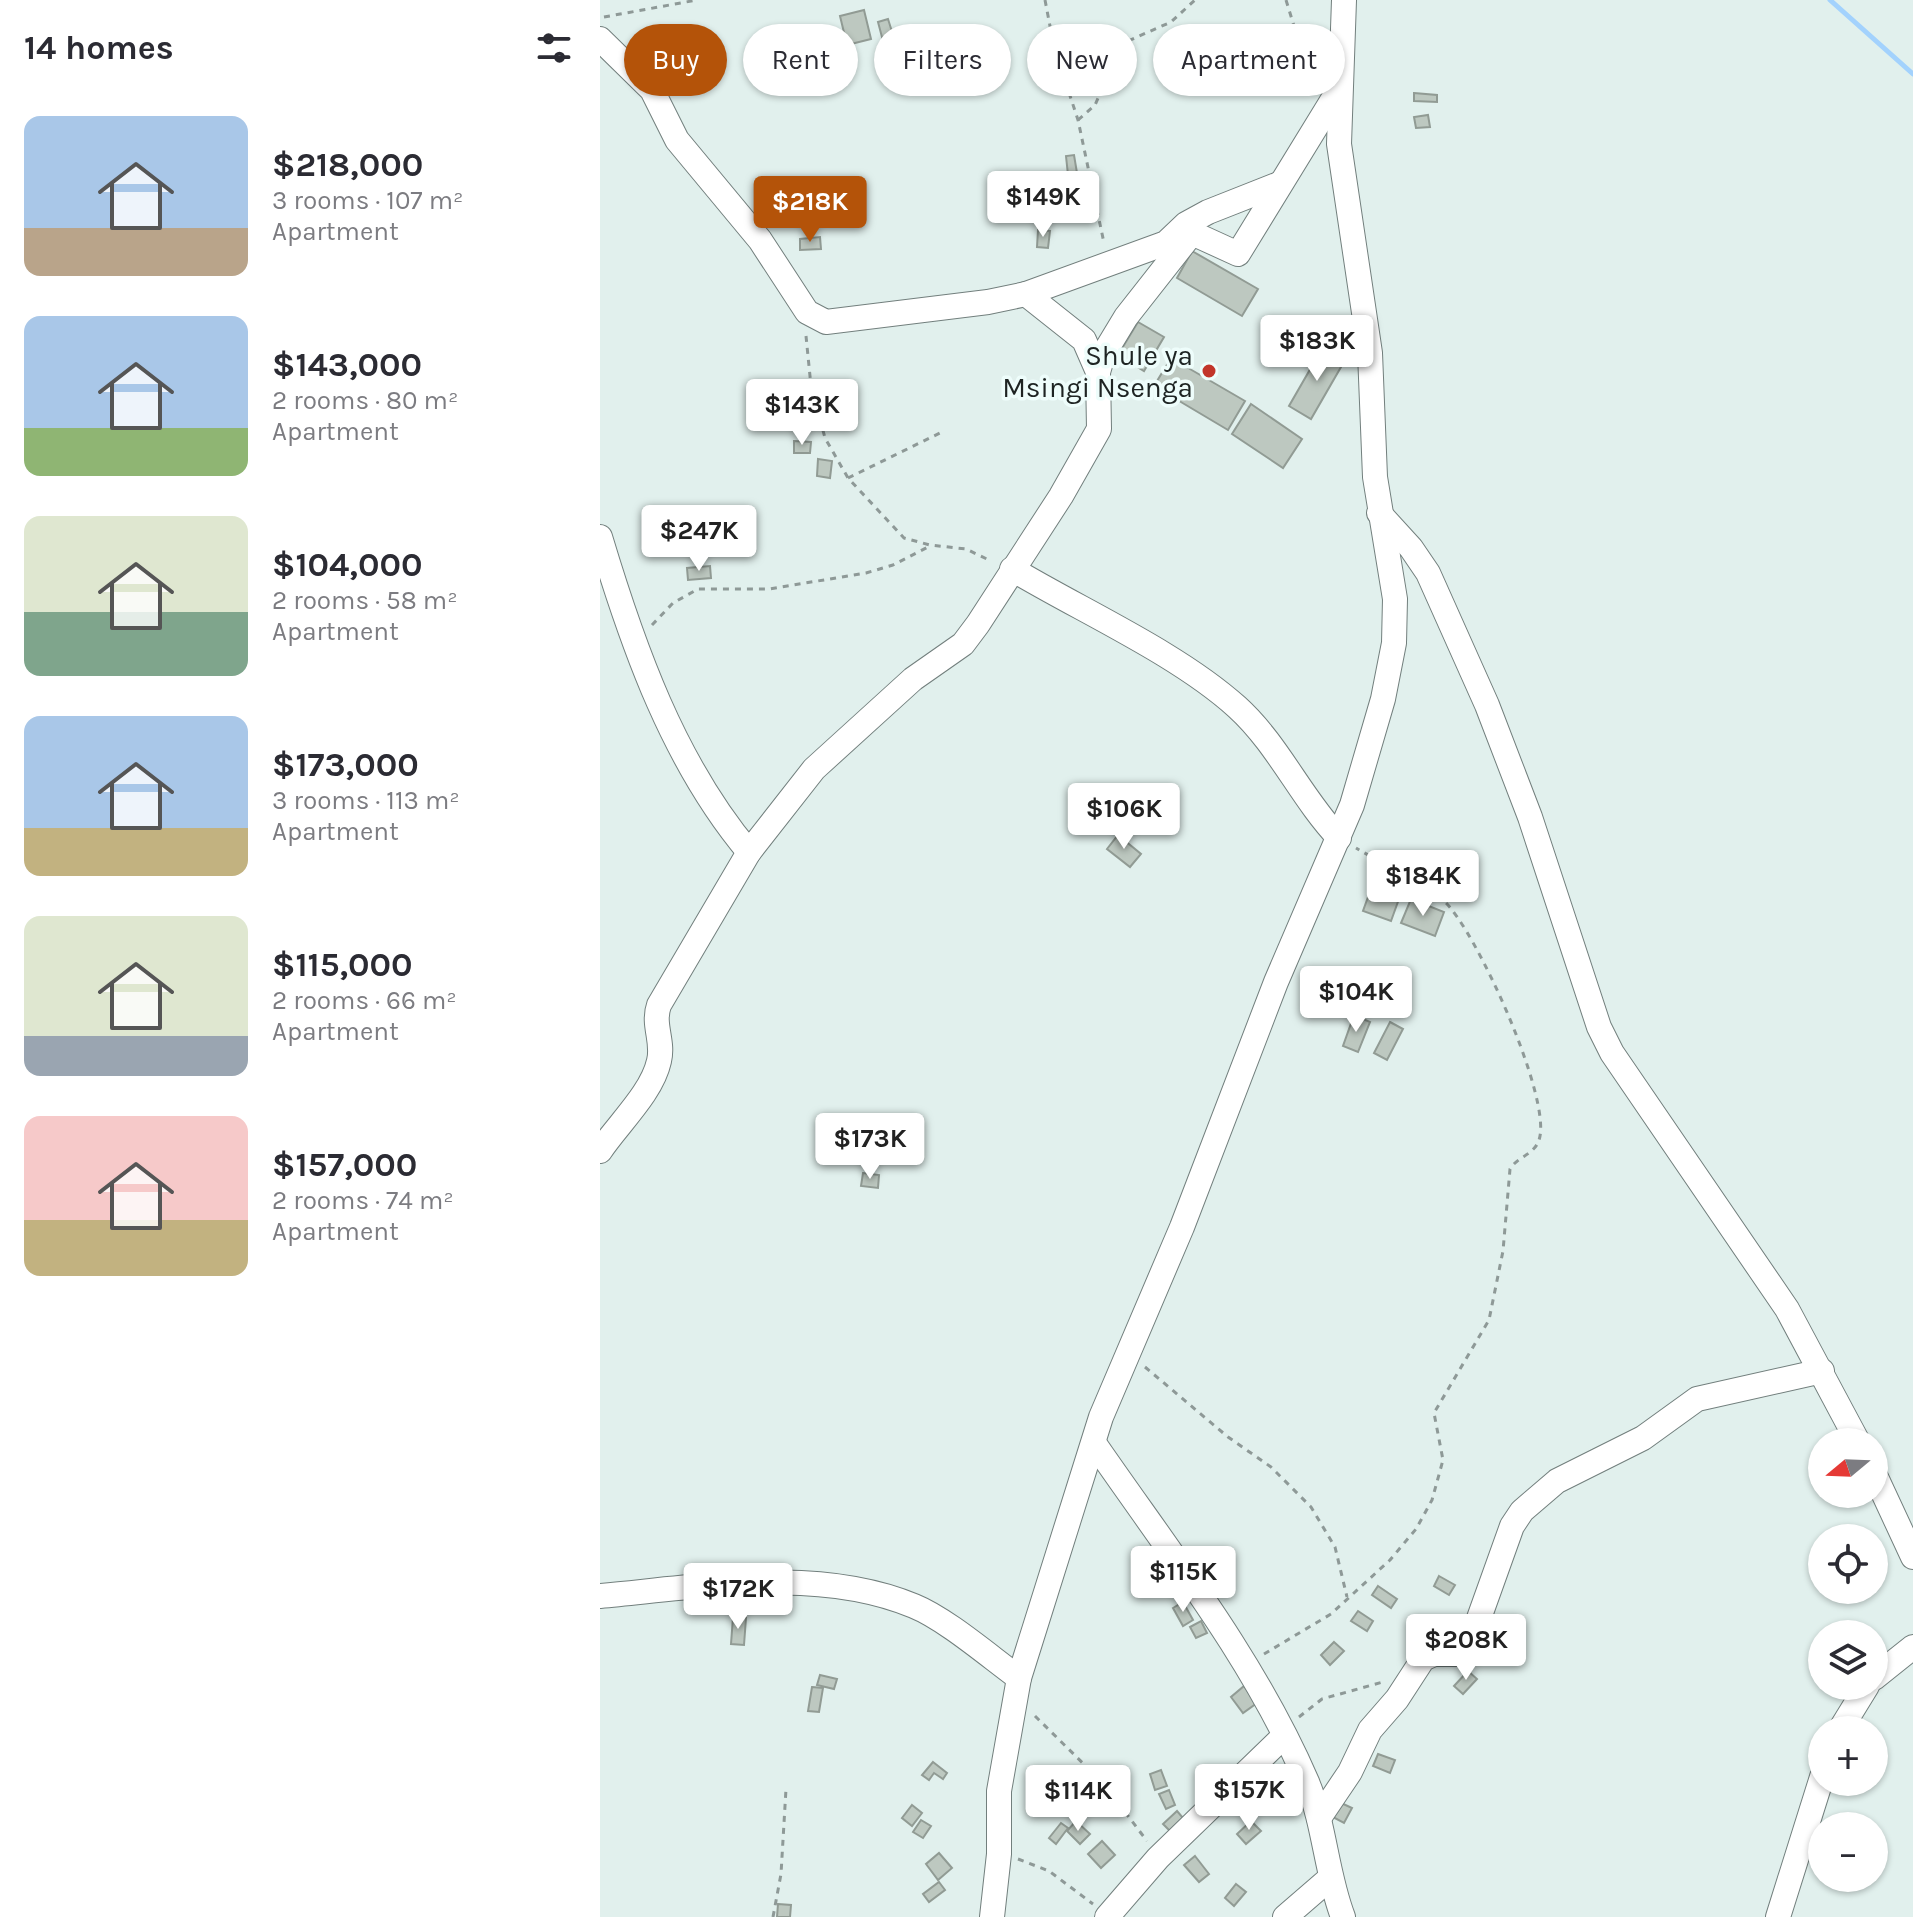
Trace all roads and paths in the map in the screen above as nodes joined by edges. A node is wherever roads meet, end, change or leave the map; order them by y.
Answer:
1 (697, 0) edge
2 (1045, 0) edge
3 (1195, 0) edge
4 (1286, 0) edge
5 (1344, 0) edge
6 (600, 18) edge
7 (1342, 24) edge
8 (600, 39) edge
9 (1335, 96) edge
10 (1338, 96) edge
11 (1321, 118) junction
12 (1078, 120) junction
13 (1279, 184) junction
14 (1109, 262) junction
15 (1026, 294) junction
16 (807, 312) junction
17 (1098, 372) junction
18 (942, 432) dead end
19 (848, 478) junction
20 (1379, 512) junction
21 (600, 537) edge
22 (930, 545) junction
23 (1012, 569) junction
24 (639, 649) junction
25 (1339, 838) junction
26 (749, 852) junction
27 (600, 1151) edge
28 (1128, 1352) junction
29 (1822, 1371) junction
30 (1851, 1428) edge
31 (1094, 1443) junction
32 (1888, 1503) edge
33 (1913, 1557) edge
34 (600, 1596) edge
35 (1347, 1597) junction
36 (1913, 1647) edge
37 (1888, 1667) edge
38 (1245, 1669) junction
39 (1388, 1681) dead end
40 (1018, 1688) junction
41 (1284, 1736) junction
42 (786, 1789) dead end
43 (1816, 1796) edge
44 (1319, 1818) junction
45 (999, 1854) junction
46 (1158, 1858) junction
47 (1329, 1879) junction
48 (773, 1917) edge
49 (992, 1917) edge
50 (1107, 1917) edge
51 (1285, 1917) edge
52 (1343, 1917) edge
53 (1778, 1917) edge

1 - 6 path
2 - 12 path
3 - 12 path
4 - 11 path
5 - 7 street
8 - 16 street
9 - 11 street
10 - 20 street
11 - 13 street
12 - 14 path
13 - 14 street
13 - 17 street
14 - 15 street
15 - 16 street
15 - 17 street
16 - 19 path
17 - 23 street
18 - 19 path
19 - 22 path
20 - 25 street
20 - 29 street
21 - 24 street
22 - 23 path
22 - 24 path
23 - 25 street
23 - 26 street
24 - 26 street
25 - 28 street
25 - 35 path
26 - 27 street
28 - 31 street
28 - 35 path
29 - 30 street
29 - 44 street
31 - 38 street
31 - 40 street
32 - 33 street
34 - 40 street
35 - 38 path
36 - 37 street
38 - 41 street
39 - 41 path
40 - 45 street
40 - 46 path
41 - 44 street
41 - 46 street
42 - 48 path
43 - 53 street
44 - 47 street
45 - 49 street
45 - 50 path
46 - 50 street
47 - 51 street
47 - 52 street

